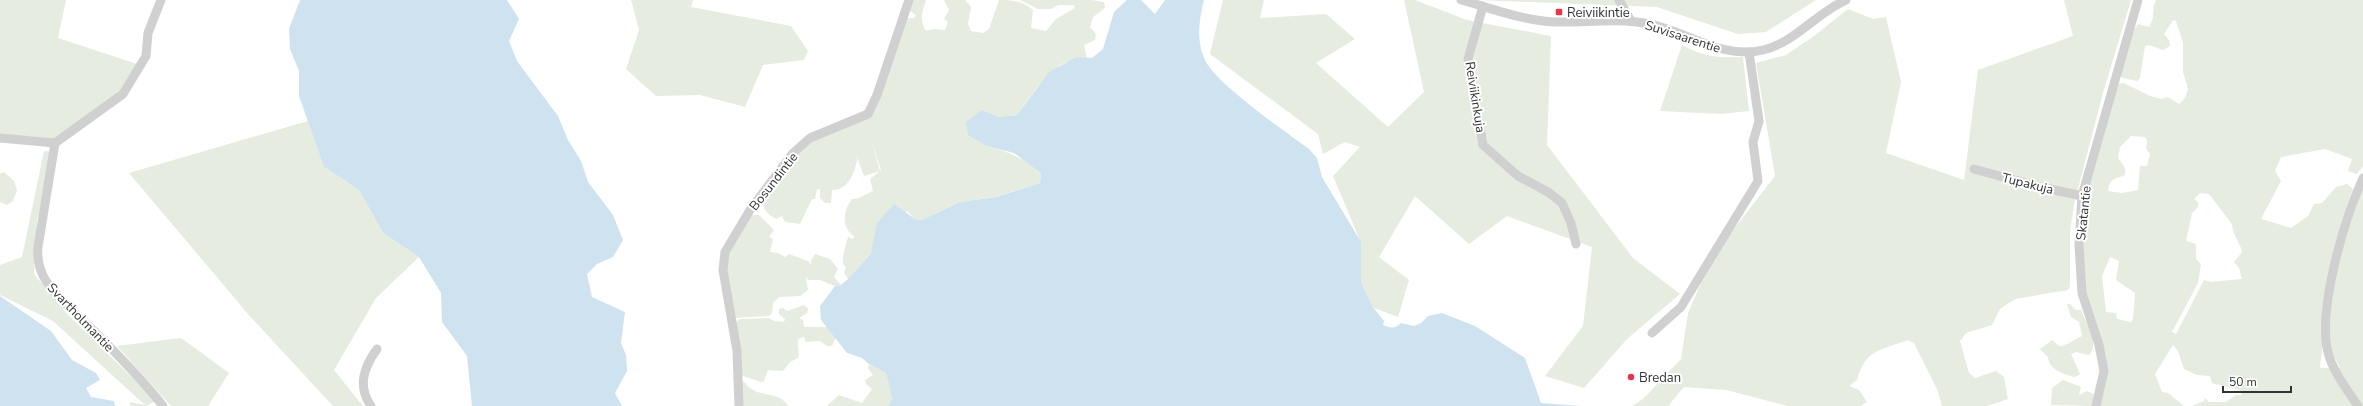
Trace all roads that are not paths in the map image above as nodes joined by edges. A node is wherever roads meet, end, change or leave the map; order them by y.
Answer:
1 (161, 0) edge
2 (909, 0) edge
3 (1461, 0) edge
4 (1619, 0) edge
5 (1846, 0) edge
6 (2138, 0) edge
7 (1483, 6) junction
8 (1631, 21) junction
9 (1749, 52) junction
10 (0, 138) edge
11 (56, 143) junction
12 (1974, 169) dead end
13 (2363, 178) edge
14 (2082, 196) junction
15 (1576, 244) dead end
16 (1652, 333) dead end
17 (378, 349) dead end
18 (163, 406) edge
19 (371, 406) edge
20 (739, 406) edge
21 (2096, 406) edge
22 (2358, 406) edge

1 - 11 street
2 - 20 street, Bosundintie
3 - 7 street, Suvisaarentie
4 - 8 street
5 - 9 street, Suvisaarentie
6 - 14 street, Skatantie
7 - 8 street, Suvisaarentie
7 - 15 street, Reiviikinkuja
8 - 9 street, Suvisaarentie
9 - 16 street
10 - 11 street
11 - 18 street, Svartholmantie
12 - 14 street, Tupakuja
13 - 22 street
14 - 21 street, Skatantie
17 - 19 street

